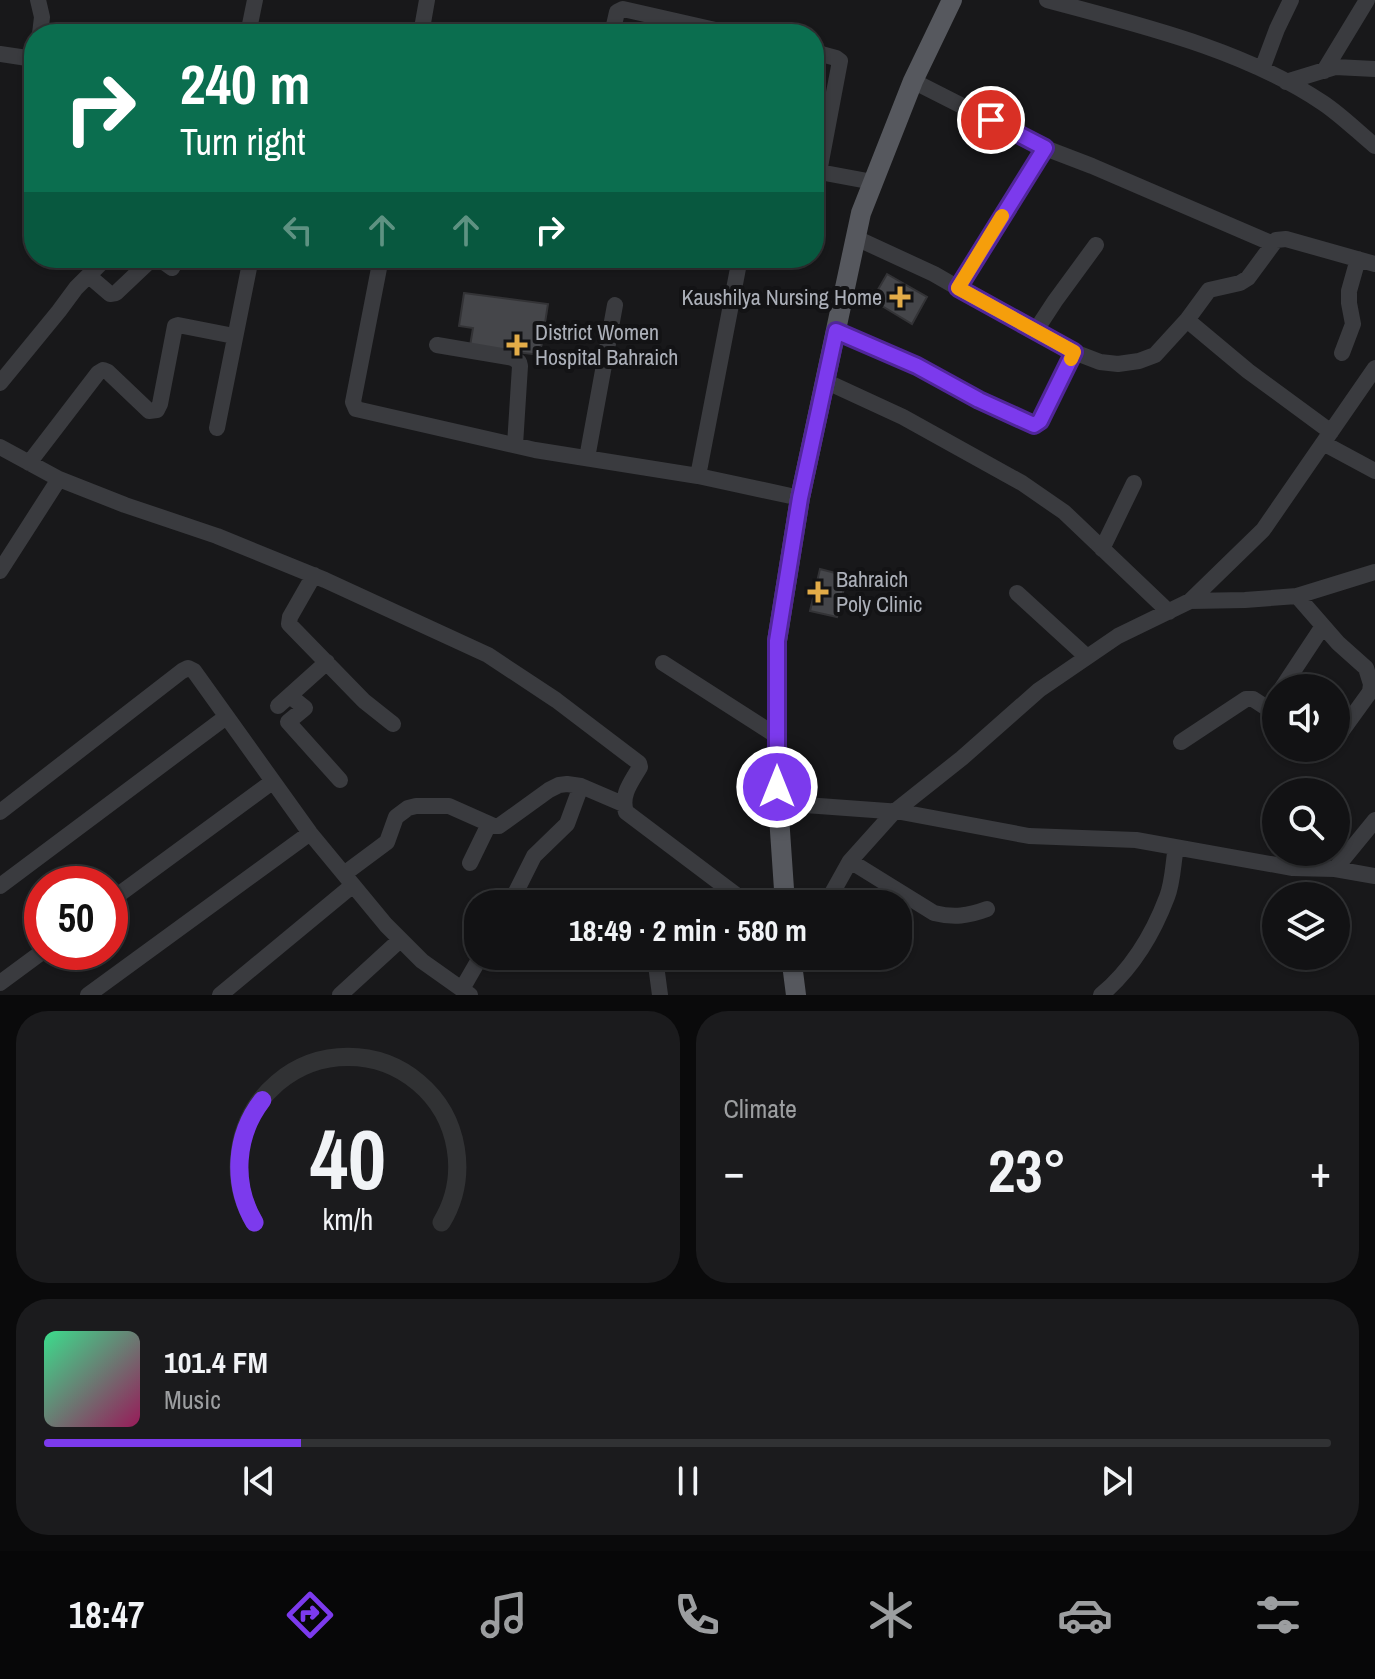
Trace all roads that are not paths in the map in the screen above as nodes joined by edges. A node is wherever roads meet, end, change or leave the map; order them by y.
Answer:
1 (38, 0) edge
2 (255, 0) edge
3 (427, 0) edge
4 (952, 0) edge
5 (1047, 0) edge
6 (1291, 0) edge
7 (1367, 0) edge
8 (41, 24) edge
9 (250, 24) edge
10 (423, 24) edge
11 (614, 24) edge
12 (689, 24) edge
13 (0, 54) edge
14 (824, 55) edge
15 (24, 58) edge
16 (1262, 69) junction
17 (1375, 69) edge
18 (1324, 71) junction
19 (913, 81) junction
20 (1286, 82) junction
21 (824, 134) edge
22 (1375, 146) edge
23 (1045, 148) junction
24 (824, 173) edge
25 (873, 182) junction
26 (856, 238) junction
27 (1273, 244) junction
28 (1096, 245) dead end
29 (1367, 262) edge
30 (97, 268) edge
31 (144, 268) edge
32 (249, 268) edge
33 (379, 268) edge
34 (738, 268) edge
35 (89, 276) junction
36 (958, 288) junction
37 (615, 305) dead end
38 (1187, 320) junction
39 (1036, 330) junction
40 (836, 331) junction
41 (234, 336) junction
42 (437, 345) dead end
43 (1074, 352) junction
44 (1342, 353) dead end
45 (1375, 368) edge
46 (825, 381) junction
47 (0, 383) edge
48 (217, 428) dead end
49 (1327, 437) junction
50 (515, 445) junction
51 (0, 447) edge
52 (587, 458) junction
53 (29, 463) junction
54 (1375, 471) edge
55 (698, 476) junction
56 (59, 479) junction
57 (1134, 483) dead end
58 (800, 498) junction
59 (1102, 549) junction
60 (0, 571) edge
61 (1375, 572) edge
62 (314, 575) junction
63 (1017, 593) dead end
64 (1297, 596) junction
65 (1190, 601) junction
66 (1169, 612) junction
67 (1323, 626) junction
68 (1087, 657) junction
69 (327, 662) junction
70 (663, 663) dead end
71 (1291, 674) edge
72 (1262, 703) edge
73 (226, 717) junction
74 (1350, 720) edge
75 (393, 724) dead end
76 (777, 736) junction
77 (1181, 742) dead end
78 (340, 780) dead end
79 (272, 782) junction
80 (581, 786) junction
81 (778, 803) junction
82 (623, 804) junction
83 (0, 812) edge
84 (894, 812) junction
85 (1375, 820) edge
86 (489, 824) junction
87 (310, 833) junction
88 (1176, 847) junction
89 (850, 861) junction
90 (470, 863) dead end
91 (1335, 869) junction
92 (1375, 876) edge
93 (349, 880) junction
94 (0, 886) edge
95 (128, 888) edge
96 (517, 890) edge
97 (729, 890) edge
98 (784, 890) edge
99 (834, 890) edge
100 (987, 909) dead end
101 (400, 940) junction
102 (24, 965) edge
103 (475, 970) edge
104 (657, 970) edge
105 (793, 970) edge
106 (0, 983) edge
107 (466, 992) edge
108 (88, 995) edge
109 (220, 995) edge
110 (340, 995) edge
111 (660, 995) edge
112 (796, 995) edge
113 (1101, 995) edge

1 - 8 street
2 - 9 street
3 - 10 street
4 - 19 main road
5 - 16 street
6 - 16 street
7 - 18 street
11 - 12 street
13 - 15 street
14 - 21 street
16 - 20 street
17 - 18 street
18 - 20 street
19 - 23 street
19 - 25 main road
20 - 22 street
23 - 27 street
23 - 36 street
24 - 25 street
25 - 26 main road
26 - 36 street
26 - 40 main road
27 - 29 street
27 - 38 street
28 - 39 street
29 - 44 street
30 - 35 street
31 - 35 street
32 - 41 street
33 - 50 street
34 - 55 street
35 - 47 street
36 - 39 street
37 - 52 street
38 - 43 street
38 - 49 street
39 - 43 street
40 - 43 street
40 - 46 main road
41 - 48 street
41 - 53 street
42 - 50 street
45 - 49 street
46 - 58 main road
46 - 59 street
49 - 54 street
49 - 65 street
50 - 52 street
51 - 53 street
52 - 55 street
53 - 56 street
55 - 58 street
56 - 60 street
56 - 62 street
57 - 59 street
58 - 76 main road
59 - 66 street
61 - 64 street
62 - 69 street
62 - 82 street
63 - 68 street
64 - 65 street
64 - 67 street
65 - 66 street
66 - 68 street
67 - 71 street
67 - 74 street
68 - 84 street
69 - 75 street
69 - 78 street
70 - 76 street
72 - 77 street
73 - 79 street
73 - 83 street
73 - 94 street
76 - 81 main road
79 - 87 street
79 - 95 street
80 - 82 street
80 - 86 street
80 - 96 street
81 - 84 street
81 - 98 main road
82 - 97 street
84 - 88 street
84 - 89 street
85 - 91 street
86 - 90 street
86 - 93 street
87 - 93 street
87 - 108 street
88 - 91 street
88 - 113 street
89 - 99 street
89 - 100 street
91 - 92 street
93 - 101 street
93 - 109 street
101 - 107 street
101 - 110 street
102 - 106 street
103 - 107 street
104 - 111 street
105 - 112 main road

